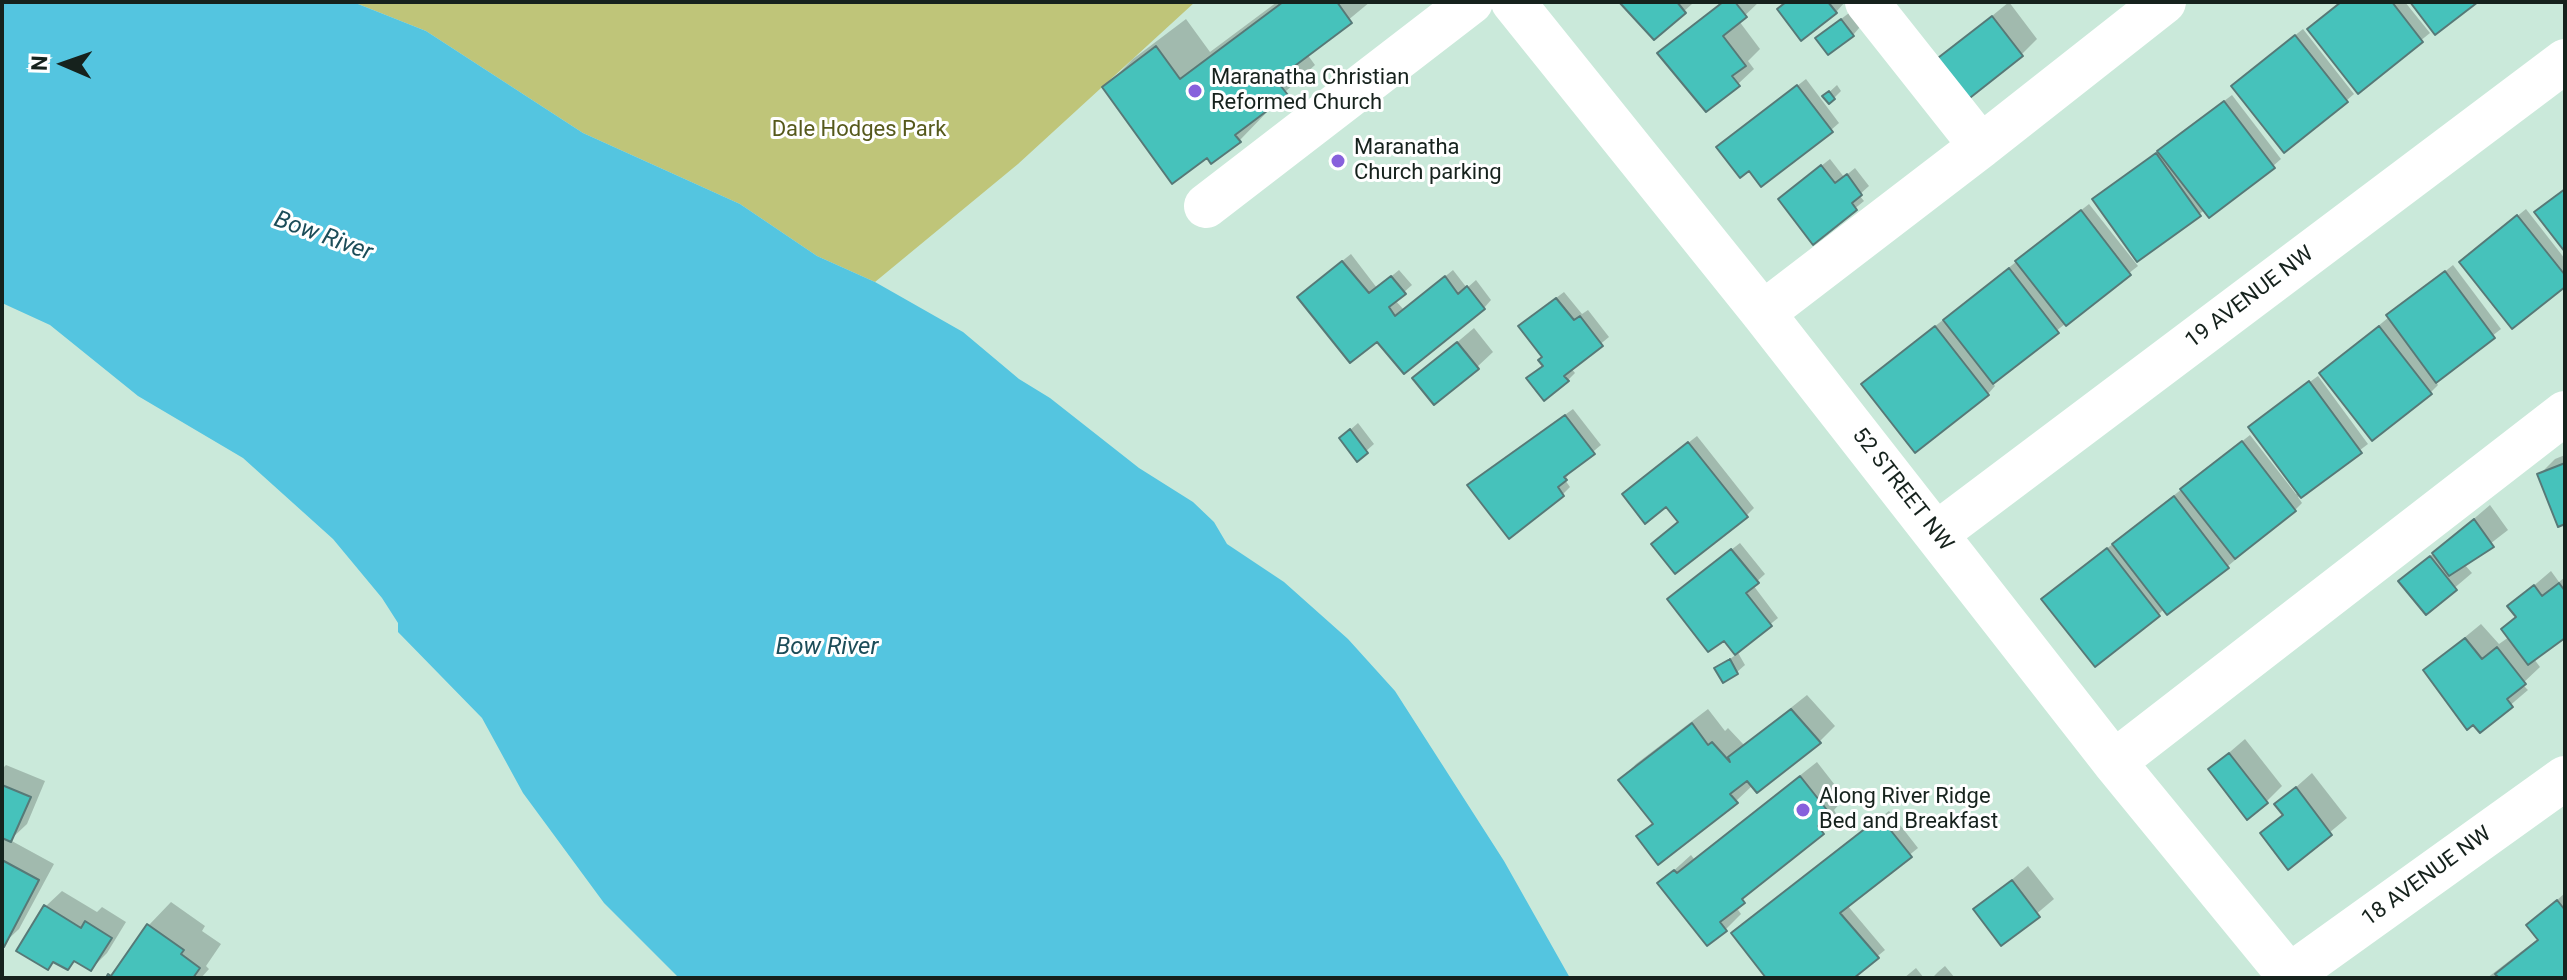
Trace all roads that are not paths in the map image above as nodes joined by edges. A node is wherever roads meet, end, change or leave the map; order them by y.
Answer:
1 (1471, 2) edge
2 (1513, 2) edge
3 (1867, 2) edge
4 (2164, 2) edge
5 (2565, 61) edge
6 (1981, 146) junction
7 (1206, 206) dead end
8 (1763, 313) junction
9 (2565, 413) edge
10 (1936, 534) junction
11 (2114, 762) junction
12 (2565, 778) edge
13 (2290, 977) edge

1 - 7 street
2 - 8 street, 52 STREET NW
3 - 6 street
4 - 6 street
5 - 10 street, 19 AVENUE NW
6 - 8 street
8 - 10 street, 52 STREET NW
9 - 11 street
10 - 11 street, 52 STREET NW
11 - 13 street, 52 STREET NW
12 - 13 street, 18 AVENUE NW

